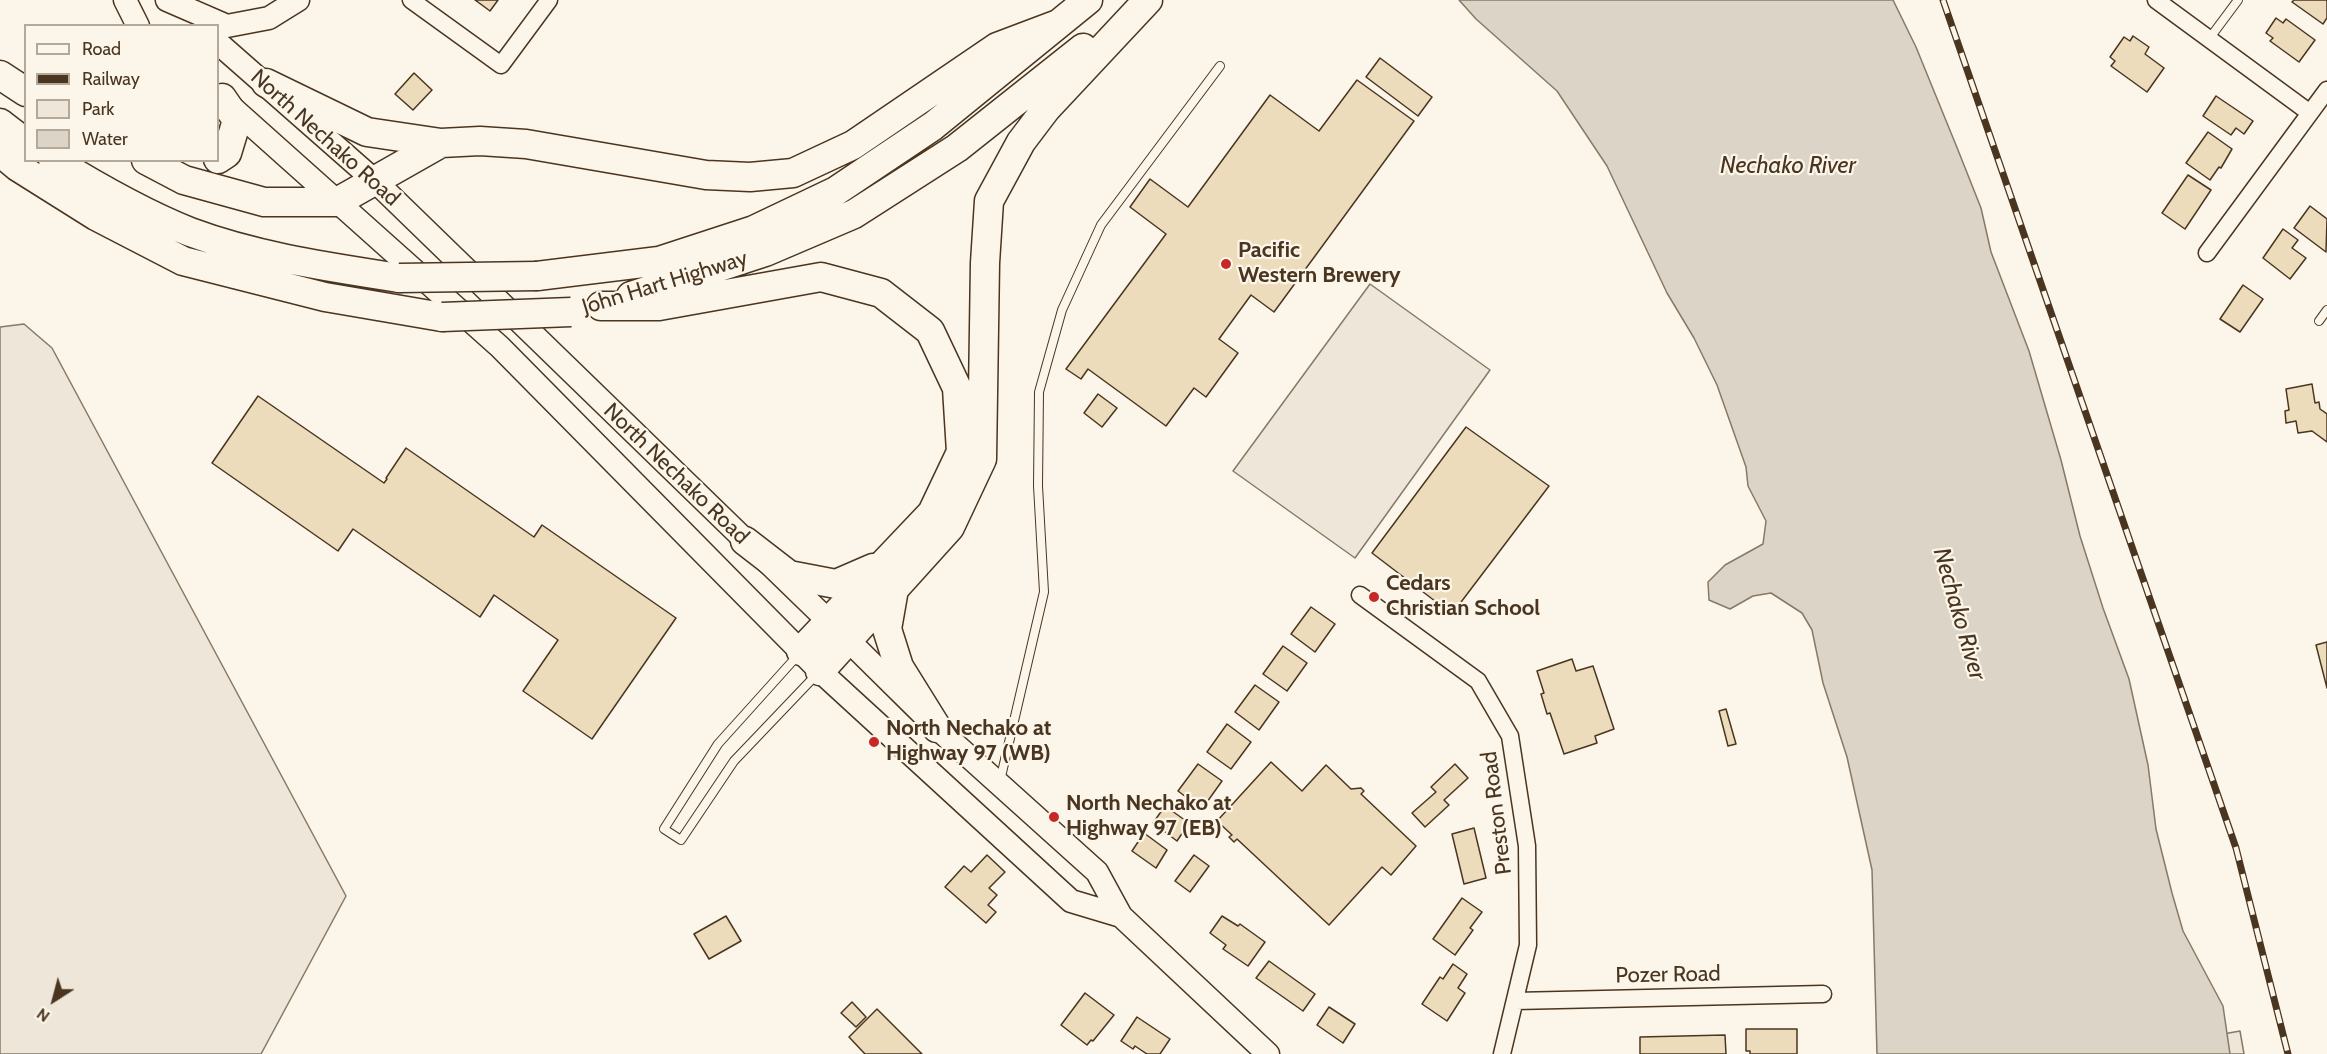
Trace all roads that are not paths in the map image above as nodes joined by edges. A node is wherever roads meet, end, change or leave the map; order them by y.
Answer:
1 (125, 0) edge
2 (166, 0) edge
3 (298, 0) edge
4 (411, 0) edge
5 (549, 0) edge
6 (1088, 0) edge
7 (1146, 0) edge
8 (2156, 0) edge
9 (2238, 0) edge
10 (137, 24) edge
11 (195, 24) edge
12 (1059, 24) junction
13 (2209, 39) junction
14 (219, 44) edge
15 (1220, 66) dead end
16 (0, 75) edge
17 (266, 83) junction
18 (2327, 90) edge
19 (24, 91) edge
20 (220, 97) edge
21 (2310, 113) junction
22 (0, 123) edge
23 (24, 141) edge
24 (441, 143) junction
25 (0, 152) edge
26 (219, 158) edge
27 (56, 162) edge
28 (150, 162) edge
29 (213, 162) edge
30 (184, 180) junction
31 (375, 181) junction
32 (338, 202) junction
33 (2207, 253) dead end
34 (601, 306) junction
35 (2327, 310) edge
36 (2319, 321) dead end
37 (745, 541) junction
38 (887, 576) junction
39 (1360, 596) dead end
40 (839, 631) junction
41 (811, 661) junction
42 (937, 728) junction
43 (999, 785) junction
44 (1121, 916) junction
45 (1823, 994) dead end
46 (1515, 1000) junction
47 (1268, 1054) edge
48 (1502, 1054) edge

1 - 10 main road
2 - 3 main road
2 - 11 main road
4 - 5 street
6 - 12 highway, John Hart Highway
7 - 34 highway, John Hart Highway
7 - 38 highway
8 - 13 street
9 - 13 lane
12 - 24 highway
12 - 27 highway, John Hart Highway, bridge
13 - 21 street
14 - 17 main road, North Nechako Road
15 - 43 lane
16 - 19 highway
17 - 24 highway
17 - 31 main road, North Nechako Road
18 - 21 street
20 - 26 highway
20 - 32 main road, North Nechako Road
21 - 33 street
22 - 23 highway
24 - 31 highway
25 - 34 highway, John Hart Highway, bridge
28 - 30 highway
29 - 30 highway
30 - 32 highway
31 - 32 highway
31 - 37 main road, North Nechako Road
32 - 41 main road, North Nechako Road
34 - 38 highway
35 - 36 lane
37 - 38 highway
37 - 40 main road, North Nechako Road
38 - 40 highway
38 - 42 highway
39 - 46 street, Preston Road
40 - 41 highway
40 - 42 main road, North Nechako Road
41 - 41 lane
41 - 44 main road, North Nechako Road
42 - 43 main road, North Nechako Road
43 - 44 main road, North Nechako Road
44 - 47 main road, North Nechako Road
45 - 46 street, Pozer Road
46 - 48 street, Preston Road

